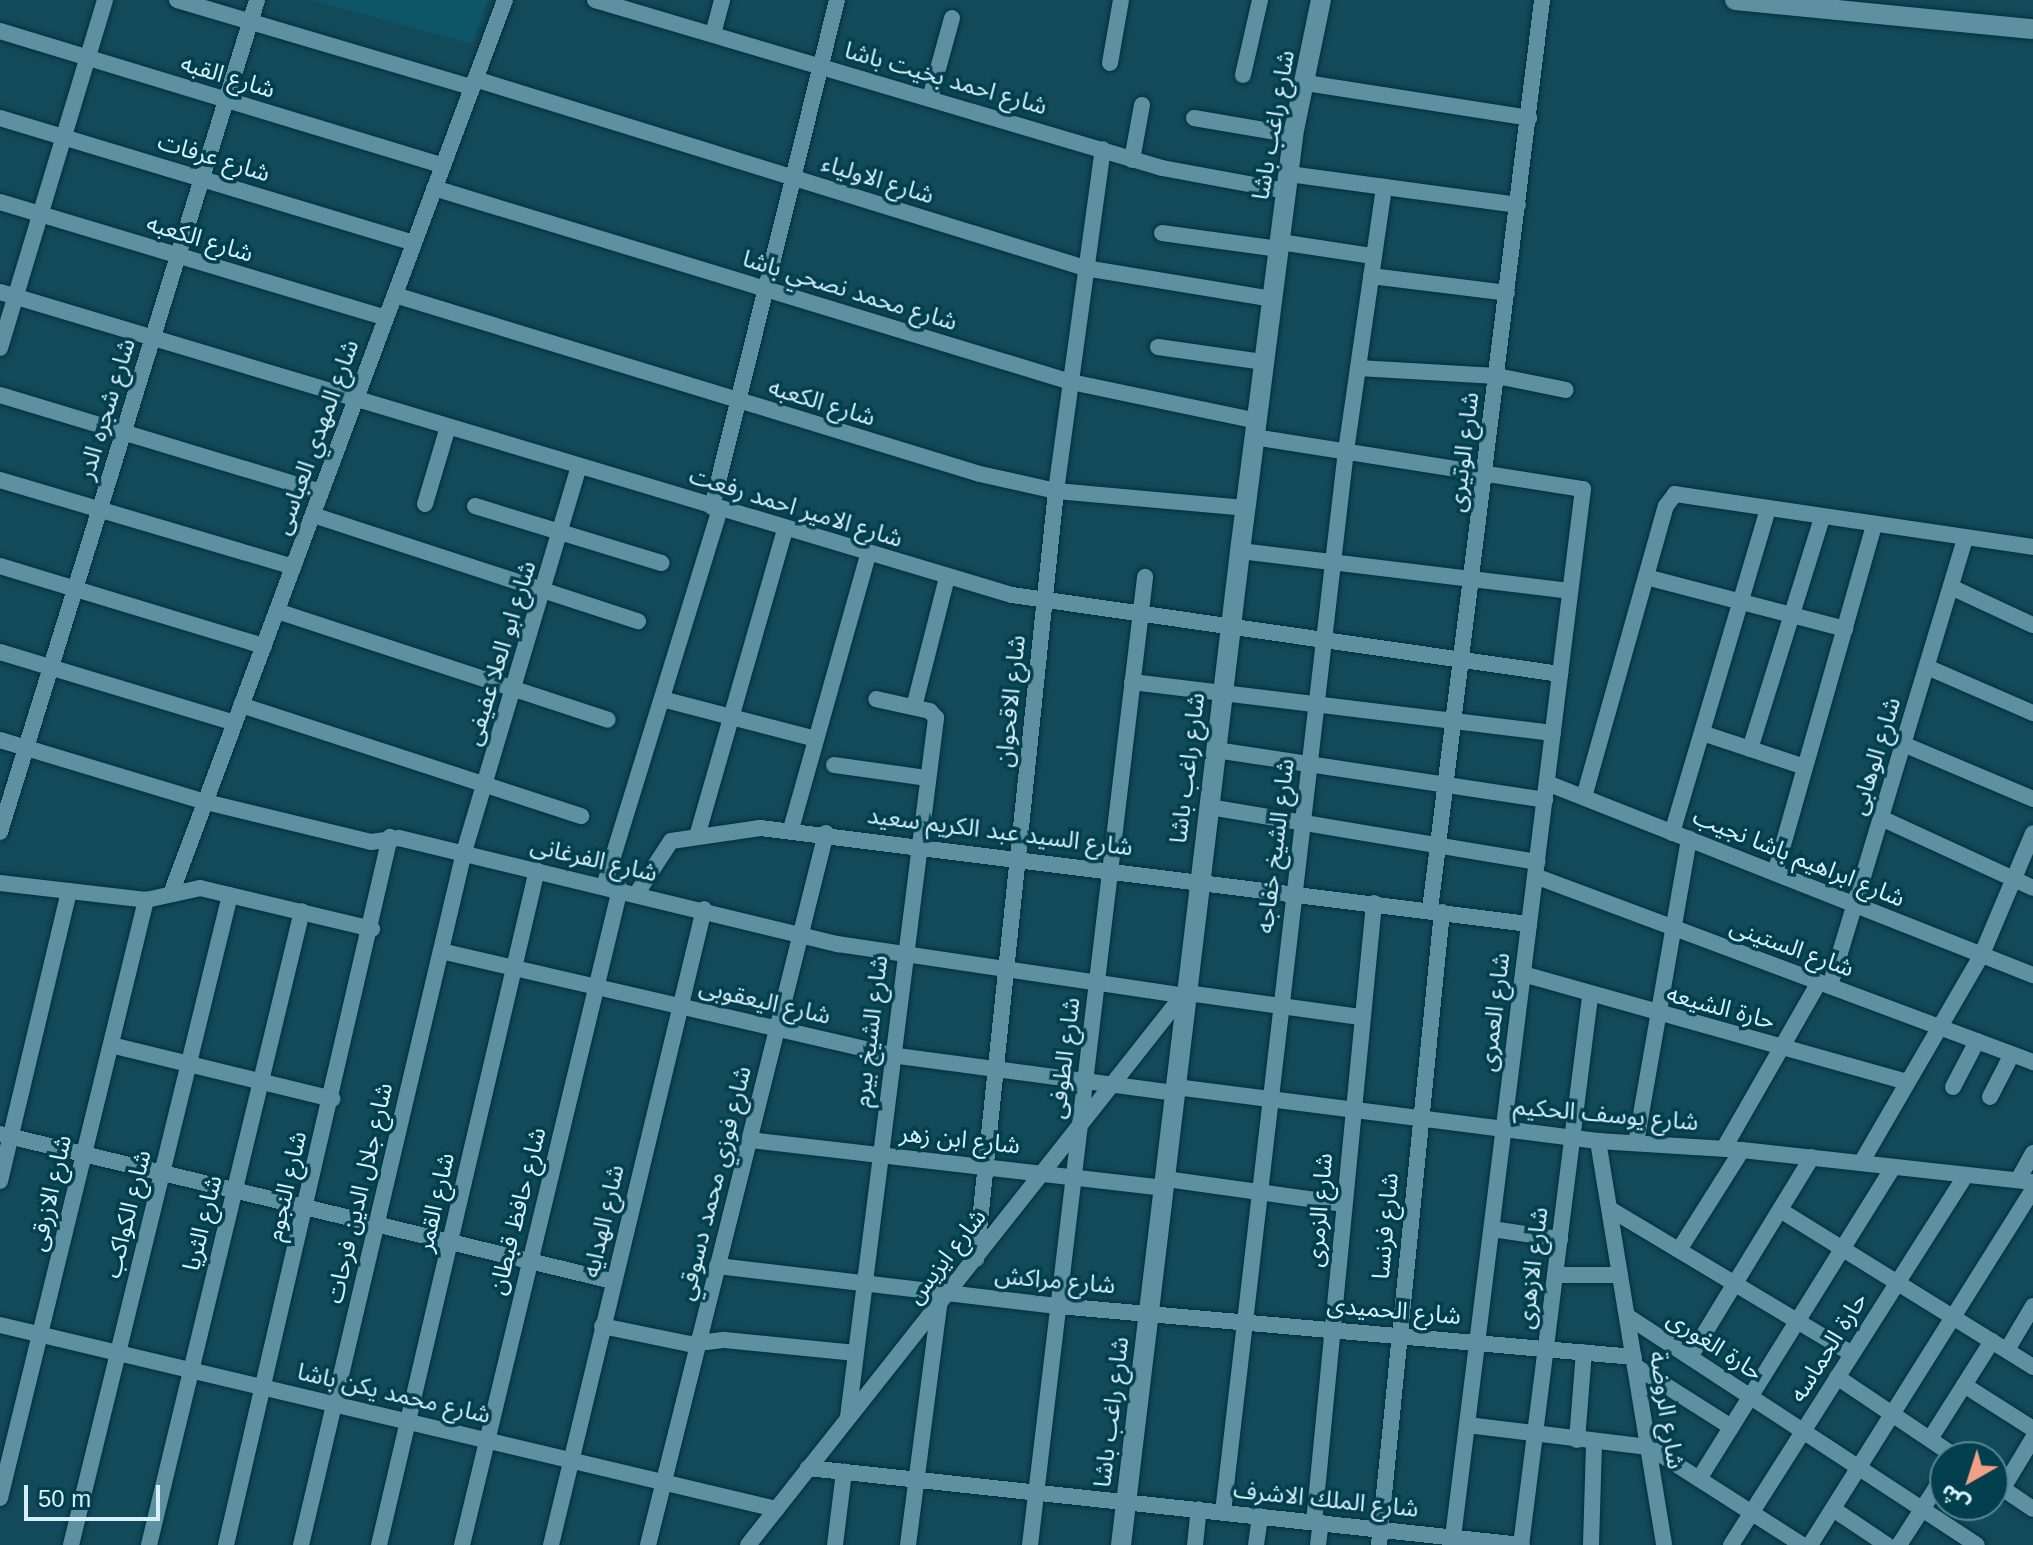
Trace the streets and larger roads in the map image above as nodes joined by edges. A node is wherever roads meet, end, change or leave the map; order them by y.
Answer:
1 (105, 0) edge
2 (177, 0) edge
3 (257, 0) edge
4 (505, 0) edge
5 (595, 0) edge
6 (722, 0) edge
7 (837, 0) edge
8 (1121, 0) edge
9 (1260, 0) edge
10 (1321, 0) edge
11 (1542, 0) edge
12 (1735, 0) edge
13 (1767, 1) edge
14 (1854, 7) edge
15 (952, 18) dead end
16 (251, 22) junction
17 (2033, 29) edge
18 (0, 31) edge
19 (713, 34) junction
20 (88, 58) junction
21 (1110, 63) dead end
22 (820, 66) junction
23 (1243, 75) dead end
24 (473, 83) junction
25 (1306, 83) junction
26 (930, 98) junction
27 (226, 100) junction
28 (1142, 105) dead end
29 (0, 118) edge
30 (1194, 118) dead end
31 (1529, 118) junction
32 (1293, 135) junction
33 (64, 137) junction
34 (1103, 149) junction
35 (1132, 160) junction
36 (443, 166) junction
37 (792, 177) junction
38 (202, 179) junction
39 (1287, 182) junction
40 (1384, 187) junction
41 (434, 188) junction
42 (0, 202) edge
43 (1518, 205) junction
44 (41, 215) junction
45 (1162, 233) dead end
46 (414, 243) junction
47 (1279, 245) junction
48 (178, 256) junction
49 (1373, 256) junction
50 (1085, 268) junction
51 (1371, 276) junction
52 (765, 289) junction
53 (1507, 293) junction
54 (8, 295) edge
55 (395, 295) junction
56 (1273, 299) junction
57 (386, 318) junction
58 (153, 338) junction
59 (1158, 347) dead end
60 (0, 348) edge
61 (1264, 362) junction
62 (1358, 368) junction
63 (1497, 376) junction
64 (1071, 382) junction
65 (1566, 390) dead end
66 (0, 395) edge
67 (356, 399) junction
68 (738, 401) junction
69 (448, 427) junction
70 (1256, 429) junction
71 (124, 432) junction
72 (1346, 451) junction
73 (579, 467) junction
74 (1485, 472) junction
75 (0, 480) edge
76 (1580, 487) joint
77 (1056, 491) junction
78 (321, 492) junction
79 (425, 504) dead end
80 (475, 506) dead end
81 (716, 508) junction
82 (1245, 508) junction
83 (100, 509) junction
84 (1768, 509) junction
85 (313, 515) junction
86 (1822, 518) junction
87 (1874, 526) junction
88 (785, 529) junction
89 (561, 532) junction
90 (1965, 540) junction
91 (2033, 547) edge
92 (1240, 551) junction
93 (868, 555) junction
94 (1333, 562) junction
95 (661, 563) dead end
96 (0, 566) edge
97 (293, 567) junction
98 (1145, 577) dead end
99 (1646, 577) junction
100 (947, 578) junction
101 (1471, 579) junction
102 (1951, 587) junction
103 (75, 589) junction
104 (544, 591) junction
105 (1570, 591) junction
106 (1043, 602) junction
107 (1740, 602) junction
108 (277, 611) junction
109 (1792, 615) junction
110 (1140, 616) junction
111 (638, 621) dead end
112 (2033, 625) edge
113 (1231, 628) junction
114 (1845, 629) junction
115 (1324, 641) junction
116 (264, 646) junction
117 (0, 652) edge
118 (1461, 660) junction
119 (51, 667) junction
120 (1927, 667) junction
121 (1560, 674) junction
122 (1132, 682) junction
123 (1223, 690) junction
124 (514, 692) junction
125 (662, 699) junction
126 (876, 699) dead end
127 (1316, 702) junction
128 (241, 705) junction
129 (914, 707) junction
130 (2033, 713) edge
131 (731, 717) junction
132 (608, 720) dead end
133 (1454, 720) junction
134 (235, 723) junction
135 (1553, 733) junction
136 (1702, 733) junction
137 (816, 739) junction
138 (0, 740) edge
139 (1903, 744) junction
140 (26, 748) junction
141 (1750, 749) junction
142 (1216, 750) junction
143 (1309, 764) junction
144 (834, 765) dead end
145 (1805, 767) junction
146 (927, 778) junction
147 (1547, 783) junction
148 (1445, 785) junction
149 (485, 786) junction
150 (1584, 797) junction
151 (2033, 799) edge
152 (1545, 800) junction
153 (206, 802) junction
154 (1209, 807) junction
155 (581, 816) dead end
156 (1881, 818) junction
157 (1302, 823) junction
158 (791, 829) junction
159 (0, 832) edge
160 (698, 833) junction
161 (826, 833) junction
162 (1672, 833) junction
163 (2033, 833) edge
164 (390, 837) junction
165 (1689, 839) junction
166 (917, 844) junction
167 (1438, 845) junction
168 (464, 852) junction
169 (1018, 857) junction
170 (1110, 869) junction
171 (1536, 869) junction
172 (537, 870) junction
173 (1775, 873) junction
174 (1200, 878) junction
175 (2014, 879) junction
176 (0, 883) edge
177 (612, 887) junction
178 (2033, 888) edge
179 (69, 891) junction
180 (172, 891) junction
181 (1293, 891) junction
182 (637, 893) junction
183 (230, 895) junction
184 (146, 900) junction
185 (1374, 903) junction
186 (1854, 905) junction
187 (704, 909) junction
188 (302, 911) junction
189 (1436, 911) junction
190 (1529, 924) junction
191 (372, 929) junction
192 (1672, 931) junction
193 (800, 934) junction
194 (441, 951) junction
195 (1982, 954) junction
196 (903, 956) junction
197 (515, 968) junction
198 (1006, 971) junction
199 (1523, 974) junction
200 (2033, 975) edge
201 (1097, 984) junction
202 (1824, 984) junction
203 (596, 986) junction
204 (1185, 995) junction
205 (1590, 997) junction
206 (678, 1005) junction
207 (1280, 1006) junction
208 (1658, 1016) junction
209 (1361, 1017) junction
210 (1940, 1027) junction
211 (777, 1028) junction
212 (1977, 1041) junction
213 (111, 1045) junction
214 (1781, 1048) junction
215 (2012, 1054) junction
216 (890, 1055) junction
217 (2033, 1062) edge
218 (188, 1065) junction
219 (995, 1069) junction
220 (261, 1082) junction
221 (1085, 1082) junction
222 (1907, 1082) junction
223 (1111, 1086) junction
224 (1953, 1087) dead end
225 (1176, 1090) junction
226 (1990, 1097) dead end
227 (332, 1099) junction
228 (1269, 1099) junction
229 (1352, 1110) junction
230 (1419, 1118) junction
231 (1080, 1124) junction
232 (1504, 1129) junction
233 (5, 1135) edge
234 (1572, 1138) junction
235 (750, 1140) junction
236 (1598, 1141) junction
237 (1636, 1143) junction
238 (1724, 1148) junction
239 (1742, 1150) junction
240 (83, 1153) junction
241 (2033, 1153) edge
242 (879, 1154) junction
243 (1812, 1157) junction
244 (1861, 1163) junction
245 (986, 1165) junction
246 (1893, 1167) junction
247 (1040, 1172) junction
248 (162, 1173) junction
249 (1966, 1175) junction
250 (1074, 1176) junction
251 (0, 1181) edge
252 (2025, 1181) edge
253 (1165, 1183) junction
254 (2033, 1189) edge
255 (235, 1190) junction
256 (1259, 1192) junction
257 (1343, 1204) junction
258 (306, 1207) junction
259 (2028, 1208) edge
260 (1610, 1209) junction
261 (1780, 1210) junction
262 (376, 1224) junction
263 (1492, 1229) junction
264 (1560, 1239) junction
265 (451, 1242) junction
266 (1842, 1248) junction
267 (1679, 1250) junction
268 (976, 1259) junction
269 (530, 1261) junction
270 (717, 1266) junction
271 (1555, 1275) junction
272 (1620, 1275) junction
273 (613, 1281) junction
274 (1897, 1282) junction
275 (864, 1284) junction
276 (1735, 1284) junction
277 (943, 1299) junction
278 (1058, 1306) junction
279 (2033, 1308) edge
280 (1150, 1311) junction
281 (1627, 1316) junction
282 (1955, 1319) junction
283 (1244, 1320) junction
284 (1797, 1321) junction
285 (0, 1325) edge
286 (602, 1326) junction
287 (1332, 1329) junction
288 (41, 1334) junction
289 (1399, 1335) junction
290 (1992, 1341) junction
291 (1478, 1342) junction
292 (698, 1344) junction
293 (1546, 1349) junction
294 (2007, 1350) junction
295 (1584, 1352) junction
296 (118, 1353) junction
297 (855, 1353) junction
298 (1852, 1354) junction
299 (1690, 1357) junction
300 (1634, 1362) junction
301 (2033, 1367) edge
302 (191, 1370) junction
303 (1837, 1377) junction
304 (1964, 1385) junction
305 (263, 1387) junction
306 (1750, 1397) junction
307 (334, 1404) junction
308 (1895, 1416) junction
309 (848, 1417) junction
310 (408, 1421) junction
311 (1467, 1425) junction
312 (1731, 1427) junction
313 (2033, 1429) edge
314 (1803, 1431) junction
315 (1535, 1434) junction
316 (2033, 1438) edge
317 (1930, 1439) junction
318 (487, 1440) junction
319 (1586, 1441) junction
320 (1933, 1441) edge
321 (1649, 1447) junction
322 (571, 1460) junction
323 (808, 1468) junction
324 (1860, 1469) junction
325 (2009, 1470) edge
326 (844, 1472) junction
327 (1699, 1479) junction
328 (917, 1480) junction
329 (663, 1481) junction
330 (1036, 1492) junction
331 (2009, 1493) edge
332 (0, 1498) edge
333 (1929, 1498) edge
334 (1126, 1501) junction
335 (776, 1509) junction
336 (1199, 1509) junction
337 (1833, 1509) junction
338 (1922, 1509) junction
339 (2033, 1509) edge
340 (1223, 1512) junction
341 (1751, 1512) junction
342 (1260, 1516) junction
343 (1317, 1522) junction
344 (1380, 1537) edge
345 (1452, 1541) edge
346 (71, 1545) edge
347 (149, 1545) edge
348 (226, 1545) edge
349 (301, 1545) edge
350 (379, 1545) edge
351 (462, 1545) edge
352 (551, 1545) edge
353 (648, 1545) edge
354 (748, 1545) edge
355 (835, 1545) edge
356 (908, 1545) edge
357 (1030, 1545) edge
358 (1121, 1545) edge
359 (1195, 1545) edge
360 (1256, 1545) edge
361 (1318, 1545) edge
362 (1522, 1545) edge
363 (1591, 1545) edge
364 (1665, 1545) edge
365 (1731, 1545) edge
366 (1802, 1545) edge
367 (1810, 1545) edge
368 (1887, 1545) edge
369 (1899, 1545) edge
370 (1977, 1545) edge

1 - 20 street
2 - 16 street, شارع الاولياء
3 - 16 street, شارع شجره الدر
4 - 24 street, شارع المهدي العباسى
5 - 19 street, شارع احمد بخيت باشا
6 - 19 street
7 - 22 street, شارع حافظ قبطان
8 - 21 street
9 - 23 street
10 - 25 street, شارع راغب باشا
11 - 31 street, شارع الوتيرى
12 - 13 street
13 - 14 street
14 - 17 street
15 - 26 street
16 - 24 street, شارع الاولياء
16 - 27 street, شارع شجره الدر
18 - 20 street, شارع القبه
19 - 22 street, شارع احمد بخيت باشا
20 - 27 street, شارع القبه
20 - 33 street
22 - 26 street, شارع احمد بخيت باشا
22 - 37 street, شارع حافظ قبطان
24 - 36 street, شارع المهدي العباسى
24 - 37 street, شارع الاولياء
25 - 31 street
25 - 32 street, شارع راغب باشا
26 - 34 street, شارع احمد بخيت باشا
27 - 36 street, شارع القبه
27 - 38 street, شارع شجره الدر
28 - 35 street
29 - 33 street, شارع عرفات
30 - 32 street
31 - 43 street, شارع الوتيرى
32 - 39 street, شارع راغب باشا
33 - 38 street, شارع عرفات
33 - 44 street
34 - 35 street, شارع احمد بخيت باشا
34 - 50 street, شارع الاقحوان
35 - 39 street, شارع احمد بخيت باشا
36 - 41 street, شارع المهدي العباسى
37 - 50 street, شارع الاولياء
37 - 52 street, شارع حافظ قبطان
38 - 46 street, شارع عرفات
38 - 48 street, شارع شجره الدر
39 - 40 street, شارع احمد بخيت باشا
39 - 47 street, شارع راغب باشا
40 - 43 street, شارع احمد بخيت باشا
40 - 49 street, شارع الشيخ خفاجه
41 - 46 street, شارع المهدي العباسى
41 - 52 street, شارع محمد نصحي باشا
42 - 44 street, شارع الكعبه
43 - 53 street, شارع الوتيرى
44 - 48 street, شارع الكعبه
44 - 54 street
45 - 47 street
46 - 55 street, شارع المهدي العباسى
47 - 49 street
47 - 56 street, شارع راغب باشا
48 - 57 street, شارع الكعبه
48 - 58 street, شارع شجره الدر
49 - 51 street, شارع الشيخ خفاجه
50 - 56 street, شارع الاولياء
50 - 64 street, شارع الاقحوان
51 - 53 street
51 - 62 street, شارع الشيخ خفاجه
52 - 64 street, شارع محمد نصحي باشا
52 - 68 street, شارع حافظ قبطان
53 - 63 street, شارع الوتيرى
54 - 58 street, شارع الامير احمد رفعت
54 - 60 street
55 - 57 street, شارع المهدي العباسى
55 - 68 street, شارع الكعبه
56 - 61 street, شارع راغب باشا
57 - 67 street, شارع المهدي العباسى
58 - 67 street, شارع الامير احمد رفعت
58 - 71 street, شارع شجره الدر
59 - 61 street
61 - 70 street, شارع راغب باشا
62 - 63 street
62 - 72 street, شارع الشيخ خفاجه
63 - 65 street
63 - 74 street, شارع الوتيرى
64 - 70 street, شارع محمد نصحي باشا
64 - 77 street, شارع الاقحوان
66 - 71 street
67 - 69 street, شارع الامير احمد رفعت
67 - 78 street, شارع المهدي العباسى
68 - 77 street, شارع الكعبه
68 - 81 street, شارع حافظ قبطان
69 - 73 street, شارع الامير احمد رفعت
69 - 79 street
70 - 72 street, شارع محمد نصحي باشا
70 - 82 street, شارع راغب باشا
71 - 78 street
71 - 83 street, شارع شجره الدر
72 - 74 street, شارع محمد نصحي باشا
72 - 94 street, شارع الشيخ خفاجه
73 - 81 street, شارع الامير احمد رفعت
73 - 89 street, شارع ابو العلا عفيفى
74 - 76 street, شارع محمد نصحي باشا
74 - 101 street, شارع الوتيرى
75 - 83 street
76 - 105 street, شارع العمرى
77 - 82 street, شارع الكعبه
77 - 106 street, شارع الاقحوان
78 - 85 street, شارع المهدي العباسى
80 - 89 street
81 - 88 street, شارع الامير احمد رفعت
81 - 125 street, شارع حافظ قبطان
82 - 92 street, شارع راغب باشا
83 - 97 street
83 - 103 street, شارع شجره الدر
84 - 86 street
84 - 99 street
84 - 107 street
85 - 97 street, شارع المهدي العباسى
85 - 104 street
86 - 87 street
86 - 109 street
87 - 90 street
87 - 114 street
88 - 93 street, شارع الامير احمد رفعت
88 - 131 street
89 - 95 street
89 - 104 street, شارع ابو العلا عفيفى
90 - 91 street
90 - 102 street, شارع الوهابى
92 - 94 street
92 - 113 street, شارع راغب باشا
93 - 100 street, شارع الامير احمد رفعت
93 - 137 street
94 - 101 street
94 - 115 street, شارع الشيخ خفاجه
96 - 103 street
97 - 108 street, شارع المهدي العباسى
98 - 110 street, شارع الطوفى
99 - 107 street
99 - 150 street
100 - 106 street, شارع الامير احمد رفعت
100 - 129 street
101 - 105 street
101 - 118 street, شارع الوتيرى
102 - 112 street
102 - 120 street, شارع الوهابى
103 - 116 street
103 - 119 street, شارع شجره الدر
104 - 111 street
104 - 124 street, شارع ابو العلا عفيفى
105 - 121 street, شارع العمرى
106 - 110 street, شارع الامير احمد رفعت
106 - 169 street, شارع الاقحوان
107 - 109 street
107 - 136 street
108 - 116 street, شارع المهدي العباسى
108 - 124 street
109 - 114 street
109 - 141 street
110 - 113 street, شارع الامير احمد رفعت
110 - 122 street, شارع الطوفى
113 - 115 street, شارع الامير احمد رفعت
113 - 123 street, شارع راغب باشا
114 - 145 street
115 - 118 street, شارع الامير احمد رفعت
115 - 127 street, شارع الشيخ خفاجه
116 - 128 street, شارع المهدي العباسى
117 - 119 street
118 - 121 street, شارع الامير احمد رفعت
118 - 133 street, شارع الوتيرى
119 - 134 street
119 - 140 street, شارع شجره الدر
120 - 130 street
120 - 139 street, شارع الوهابى
121 - 135 street, شارع العمرى
122 - 123 street
122 - 170 street, شارع الطوفى
123 - 127 street
123 - 142 street, شارع راغب باشا
124 - 132 street
124 - 149 street, شارع ابو العلا عفيفى
125 - 131 street
125 - 177 street, شارع حافظ قبطان
126 - 129 street
127 - 133 street
127 - 143 street, شارع الشيخ خفاجه
128 - 134 street, شارع المهدي العباسى
128 - 149 street
129 - 146 street, شارع الشيخ بيرم
131 - 137 street
131 - 160 street
133 - 135 street
133 - 148 street, شارع الوتيرى
134 - 153 street, شارع المهدي العباسى
135 - 147 street, شارع العمرى
136 - 141 street
136 - 162 street
137 - 158 street
138 - 140 street, شارع الفرغانى
139 - 151 street
139 - 156 street, شارع الوهابى
140 - 153 street, شارع الفرغانى
140 - 159 street, شارع شجره الدر
141 - 145 street
142 - 143 street
142 - 154 street, شارع راغب باشا
143 - 148 street
143 - 157 street, شارع الشيخ خفاجه
144 - 146 street
145 - 173 street
146 - 166 street, شارع الشيخ بيرم
147 - 150 street, شارع ابراهيم باشا نجيب
147 - 152 street, شارع العمرى
148 - 152 street
148 - 167 street, شارع الوتيرى
149 - 155 street
149 - 168 street, شارع ابو العلا عفيفى
150 - 162 street, شارع ابراهيم باشا نجيب
152 - 171 street, شارع العمرى
153 - 164 street, شارع الفرغانى
153 - 180 street, شارع المهدي العباسى
154 - 157 street, شارع الستينى
154 - 174 street, شارع راغب باشا
156 - 175 street
156 - 186 street, شارع الوهابى
157 - 167 street, شارع الستينى
157 - 181 street, شارع الشيخ خفاجه
158 - 160 street, شارع السيد عبد الكريم سعيد
158 - 161 street, شارع السيد عبد الكريم سعيد
160 - 182 street, شارع السيد عبد الكريم سعيد
161 - 166 street, شارع السيد عبد الكريم سعيد
161 - 193 street, شارع فوزي محمد دسوقي
162 - 165 street, شارع ابراهيم باشا نجيب
163 - 175 street
164 - 168 street, شارع الفرغانى
164 - 191 street, شارع النجوم
165 - 173 street, شارع ابراهيم باشا نجيب
165 - 192 street
166 - 169 street, شارع السيد عبد الكريم سعيد
166 - 196 street, شارع الشيخ بيرم
167 - 171 street, شارع الستينى
167 - 189 street, شارع الوتيرى
168 - 172 street, شارع الفرغانى
168 - 194 street, شارع جلال الدين فرحات
169 - 170 street, شارع السيد عبد الكريم سعيد
169 - 198 street, شارع الاقحوان
170 - 174 street, شارع السيد عبد الكريم سعيد
170 - 201 street, شارع الطوفى
171 - 190 street, شارع العمرى
171 - 192 street, شارع الستينى
172 - 177 street, شارع الفرغانى
172 - 197 street, شارع القمر
173 - 186 street, شارع ابراهيم باشا نجيب
174 - 181 street, شارع السيد عبد الكريم سعيد
174 - 204 street, شارع راغب باشا
175 - 178 street
175 - 195 street
176 - 179 street
177 - 182 street, شارع الفرغانى
177 - 203 street, شارع حافظ قبطان
179 - 184 street
179 - 233 street
180 - 183 street
180 - 184 street
181 - 185 street, شارع السيد عبد الكريم سعيد
181 - 207 street, شارع الشيخ خفاجه
182 - 187 street, شارع الفرغانى
183 - 188 street
183 - 218 street, شارع الكواكب
184 - 213 street, شارع الازرقى
185 - 189 street, شارع السيد عبد الكريم سعيد
185 - 209 street, شارع الزمرى
186 - 195 street, شارع ابراهيم باشا نجيب
186 - 202 street, شارع الوهابى
187 - 193 street, شارع الفرغانى
187 - 206 street, شارع الهدايه
188 - 191 street
188 - 220 street, شارع الثريا
189 - 190 street, شارع السيد عبد الكريم سعيد
189 - 230 street, شارع فرنسا
190 - 199 street, شارع العمرى
191 - 227 street, شارع النجوم
192 - 202 street, شارع الستينى
192 - 208 street
193 - 196 street, شارع الفرغانى
193 - 211 street, شارع فوزي محمد دسوقي
194 - 197 street, شارع اليعقوبى
194 - 262 street, شارع جلال الدين فرحات
195 - 200 street, شارع ابراهيم باشا نجيب
195 - 210 street
196 - 198 street, شارع الفرغانى
196 - 216 street, شارع الشيخ بيرم
197 - 203 street, شارع اليعقوبى
197 - 265 street, شارع القمر
198 - 201 street, شارع الفرغانى
198 - 219 street, شارع الاقحوان
199 - 205 street, حارة الشيعه
199 - 232 street, شارع العمرى
201 - 204 street, شارع الفرغانى
201 - 221 street, شارع الطوفى
202 - 210 street, شارع الستينى
202 - 214 street, شارع الوهابى
203 - 206 street, شارع اليعقوبى
203 - 269 street, شارع حافظ قبطان
204 - 207 street, شارع الفرغانى
204 - 223 street, شارع ايزيس
204 - 225 street, شارع راغب باشا
205 - 208 street, حارة الشيعه
205 - 234 street, شارع الازهرى
206 - 211 street, شارع اليعقوبى
206 - 273 street, شارع الهدايه
207 - 209 street, شارع الفرغانى
207 - 228 street, شارع الشيخ خفاجه
208 - 214 street, حارة الشيعه
208 - 237 street
209 - 229 street, شارع الزمرى
210 - 212 street, شارع الستينى
210 - 222 street
211 - 216 street, شارع اليعقوبى
211 - 235 street, شارع فوزي محمد دسوقي
212 - 215 street, شارع الستينى
212 - 224 street
213 - 218 street
213 - 240 street, شارع الازرقى
214 - 222 street, حارة الشيعه
214 - 238 street, شارع الوهابى
215 - 217 street, شارع الستينى
215 - 226 street
216 - 219 street, شارع اليعقوبى
216 - 242 street, شارع الشيخ بيرم
218 - 220 street
218 - 248 street, شارع الكواكب
219 - 221 street, شارع اليعقوبى
219 - 245 street, شارع الاقحوان
220 - 227 street
220 - 255 street, شارع الثريا
221 - 223 street, شارع اليعقوبى
221 - 231 street, شارع الطوفى
222 - 244 street
223 - 225 street, شارع اليعقوبى
223 - 231 street, شارع ايزيس
225 - 228 street, شارع يوسف الحكيم
225 - 253 street, شارع راغب باشا
227 - 258 street, شارع النجوم
228 - 229 street, شارع يوسف الحكيم
228 - 256 street, شارع الشيخ خفاجه
229 - 230 street, شارع يوسف الحكيم
229 - 257 street, شارع الزمرى
230 - 232 street, شارع يوسف الحكيم
230 - 289 street, شارع فرنسا
231 - 247 street, شارع ايزيس
231 - 250 street, شارع الطوفى
232 - 234 street, شارع يوسف الحكيم
232 - 263 street, شارع العمرى
233 - 240 street
233 - 251 street
234 - 236 street, شارع يوسف الحكيم
234 - 264 street, شارع الازهرى
235 - 242 street, شارع ابن زهر
235 - 270 street, شارع فوزي محمد دسوقي
236 - 237 street, شارع يوسف الحكيم
236 - 260 street, شارع الروضة
237 - 238 street, شارع يوسف الحكيم
238 - 239 street, شارع يوسف الحكيم
239 - 243 street, شارع يوسف الحكيم
239 - 267 street
240 - 248 street
240 - 288 street, شارع الازرقى
241 - 252 street
242 - 245 street, شارع ابن زهر
242 - 275 street, شارع الشيخ بيرم
243 - 244 street, شارع يوسف الحكيم
243 - 261 street
244 - 246 street, شارع يوسف الحكيم
245 - 247 street, شارع ابن زهر
245 - 268 street, شارع الاقحوان
246 - 249 street, شارع يوسف الحكيم
246 - 266 street
247 - 250 street, شارع ابن زهر
247 - 268 street, شارع ايزيس
248 - 255 street
248 - 296 street, شارع الكواكب
249 - 252 street, شارع يوسف الحكيم
249 - 274 street, حارة الحماسه
250 - 253 street, شارع ابن زهر
250 - 278 street, شارع الطوفى
253 - 256 street, شارع ابن زهر
253 - 280 street, شارع راغب باشا
254 - 259 street
255 - 258 street
255 - 302 street, شارع الثريا
256 - 257 street, شارع ابن زهر
256 - 283 street, شارع الشيخ خفاجه
257 - 287 street, شارع الزمرى
258 - 262 street
258 - 305 street, شارع النجوم
259 - 282 street
260 - 267 street
260 - 272 street, شارع الروضة
261 - 266 street
261 - 276 street
262 - 265 street
262 - 307 street, شارع جلال الدين فرحات
263 - 264 street
263 - 291 street, شارع العمرى
264 - 271 street, شارع الازهرى
265 - 269 street
265 - 310 street, شارع القمر
266 - 274 street
266 - 284 street
267 - 276 street
268 - 277 street, شارع ايزيس
269 - 273 street
269 - 318 street, شارع حافظ قبطان
270 - 275 street, شارع مراكش
270 - 292 street, شارع فوزي محمد دسوقي
271 - 272 street
271 - 293 street, شارع الازهرى
272 - 281 street, شارع الروضة
273 - 286 street, شارع الهدايه
274 - 282 street
274 - 298 street, حارة الحماسه
275 - 277 street, شارع مراكش
275 - 297 street, شارع الشيخ بيرم
276 - 284 street
276 - 299 street
277 - 278 street, شارع مراكش
277 - 309 street, شارع ايزيس
277 - 328 street
278 - 280 street, شارع مراكش
278 - 330 street, شارع الطوفى
279 - 294 street
280 - 283 street, شارع الحميدى
280 - 334 street, شارع راغب باشا
281 - 299 street, حارة الغورى
281 - 300 street, شارع الروضة
282 - 290 street
282 - 308 street
283 - 287 street, شارع الحميدى
283 - 340 street, شارع الشيخ خفاجه
284 - 298 street
284 - 306 street
285 - 288 street, شارع محمد يكن باشا
286 - 292 street
286 - 322 street, شارع الهدايه
287 - 289 street, شارع الحميدى
287 - 343 street, شارع الزمرى
288 - 296 street, شارع محمد يكن باشا
288 - 332 street, شارع الازرقى
289 - 291 street, شارع الحميدى
289 - 344 street, شارع فرنسا
290 - 294 street
290 - 304 street
291 - 293 street, شارع الحميدى
291 - 311 street, شارع العمرى
292 - 297 street
292 - 329 street, شارع فوزي محمد دسوقي
293 - 295 street, شارع الحميدى
293 - 315 street, شارع الازهرى
294 - 301 street
295 - 300 street, شارع الحميدى
295 - 319 street
296 - 302 street, شارع محمد يكن باشا
296 - 346 street, شارع الكواكب
297 - 309 street, شارع الشيخ بيرم
298 - 303 street, حارة الحماسه
299 - 306 street, حارة الغورى
300 - 312 street
300 - 321 street, شارع الروضة
302 - 305 street, شارع محمد يكن باشا
302 - 347 street, شارع الثريا
303 - 308 street
303 - 314 street, حارة الحماسه
304 - 313 street
304 - 317 street
305 - 307 street, شارع محمد يكن باشا
305 - 348 street, شارع النجوم
306 - 312 street
306 - 314 street, حارة الغورى
307 - 310 street, شارع محمد يكن باشا
307 - 349 street, شارع جلال الدين فرحات
308 - 317 street
308 - 324 street
309 - 323 street, شارع ايزيس
310 - 318 street, شارع محمد يكن باشا
310 - 350 street, شارع القمر
311 - 315 street
311 - 345 street, شارع العمرى
312 - 327 street
314 - 324 street, حارة الغورى
314 - 341 street, حارة الحماسه
315 - 319 street
315 - 362 street, شارع الازهرى
316 - 325 street
317 - 320 street
318 - 322 street, شارع محمد يكن باشا
318 - 351 street, شارع حافظ قبطان
319 - 321 street
319 - 363 street
321 - 327 street
321 - 364 street, شارع الروضة
322 - 329 street, شارع محمد يكن باشا
322 - 352 street, شارع الهدايه
323 - 326 street, شارع الملك الاشرف
323 - 335 street, شارع ايزيس
324 - 337 street
324 - 338 street, حارة الغورى
326 - 328 street, شارع الملك الاشرف
326 - 355 street
327 - 341 street
328 - 330 street, شارع الملك الاشرف
328 - 356 street
329 - 335 street, شارع محمد يكن باشا
329 - 353 street, شارع فوزي محمد دسوقي
330 - 334 street, شارع الملك الاشرف
330 - 357 street, شارع الطوفى
331 - 339 street
333 - 338 street
334 - 336 street, شارع الملك الاشرف
334 - 358 street, شارع راغب باشا
335 - 354 street, شارع ايزيس
336 - 340 street, شارع الملك الاشرف
336 - 359 street
337 - 367 street
337 - 368 street
338 - 369 street
338 - 370 street, حارة الغورى
340 - 342 street, شارع الملك الاشرف
341 - 365 street, حارة الحماسه
341 - 366 street
342 - 343 street, شارع الملك الاشرف
342 - 360 street
343 - 344 street, شارع الملك الاشرف
343 - 361 street, شارع الزمرى
344 - 345 street, شارع الملك الاشرف
345 - 362 street, شارع الملك الاشرف

